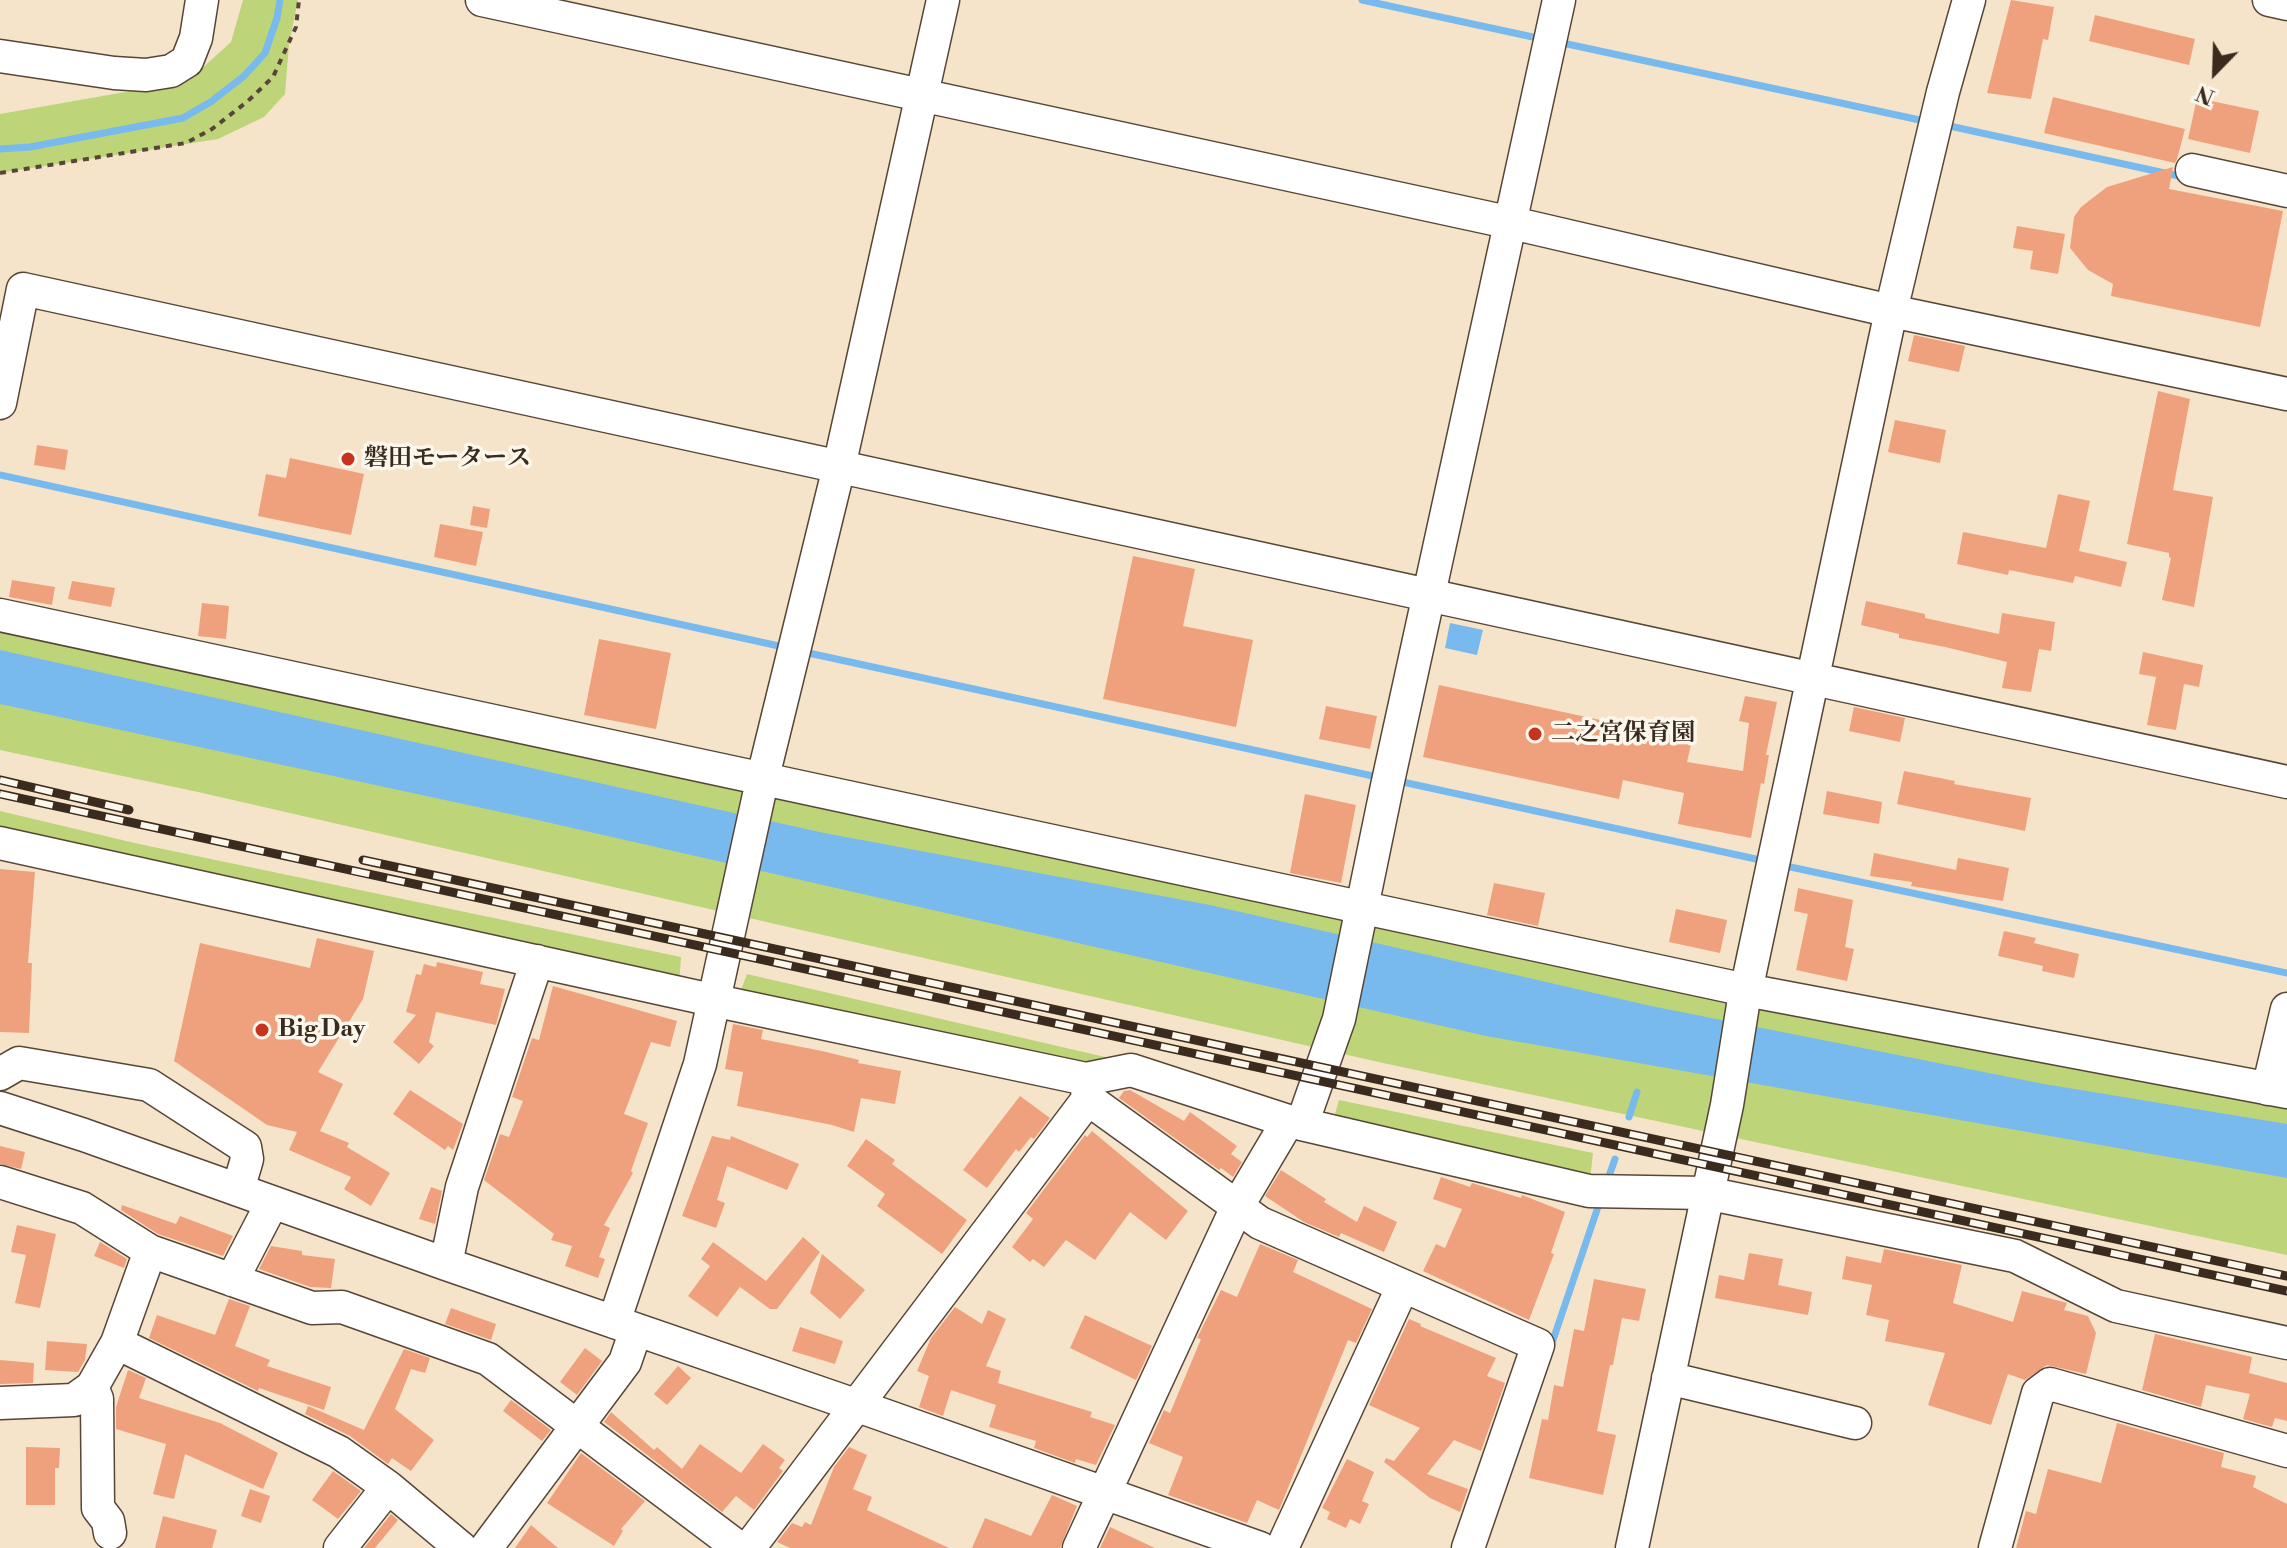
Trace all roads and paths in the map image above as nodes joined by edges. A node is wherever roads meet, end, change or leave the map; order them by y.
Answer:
1 (202, 0) edge
2 (299, 0) edge
3 (482, 0) edge
4 (943, 0) edge
5 (1559, 0) edge
6 (1969, 0) edge
7 (2269, 0) edge
8 (2287, 4) edge
9 (0, 56) edge
10 (921, 94) junction
11 (2192, 170) dead end
12 (0, 173) edge
13 (2287, 191) edge
14 (1512, 223) junction
15 (1891, 311) junction
16 (2287, 394) edge
17 (0, 403) edge
18 (839, 467) junction
19 (1429, 594) junction
20 (0, 615) edge
21 (1812, 678) junction
22 (2287, 782) edge
23 (761, 786) junction
24 (0, 843) edge
25 (1362, 915) junction
26 (537, 961) junction
27 (1744, 997) junction
28 (712, 1000) junction
29 (2287, 1009) edge
30 (0, 1074) edge
31 (1087, 1089) junction
32 (2278, 1090) edge
33 (0, 1108) edge
34 (1295, 1122) junction
35 (0, 1182) edge
36 (238, 1190) junction
37 (1706, 1193) junction
38 (272, 1203) junction
39 (1237, 1207) junction
40 (150, 1251) junction
41 (446, 1264) junction
42 (232, 1280) junction
43 (1403, 1286) junction
44 (625, 1326) junction
45 (117, 1343) junction
46 (2287, 1343) edge
47 (1668, 1378) junction
48 (92, 1387) junction
49 (0, 1403) edge
50 (858, 1406) junction
51 (1855, 1423) dead end
52 (576, 1426) junction
53 (2287, 1451) edge
54 (388, 1487) junction
55 (1103, 1494) junction
56 (110, 1533) dead end
57 (340, 1548) edge
58 (461, 1548) edge
59 (486, 1548) edge
60 (739, 1548) edge
61 (749, 1548) edge
62 (1079, 1548) edge
63 (1260, 1548) edge
64 (1282, 1548) edge
65 (1468, 1548) edge
66 (1632, 1548) edge
67 (1995, 1548) edge

1 - 9 street
2 - 12 path
3 - 10 street
4 - 10 street
5 - 14 street
6 - 15 street
7 - 8 street
10 - 14 street
10 - 18 street
11 - 13 street
14 - 15 street
14 - 19 street
15 - 16 street
15 - 21 street
17 - 18 street
18 - 19 street
18 - 23 street
19 - 21 street
19 - 25 street
20 - 23 street
21 - 22 street
21 - 27 street
23 - 25 street
23 - 28 street
24 - 26 street
25 - 27 street
25 - 34 street
26 - 28 street
26 - 41 street
27 - 32 street
27 - 37 street
28 - 31 street
28 - 44 street
29 - 32 street
30 - 36 street
31 - 34 street
31 - 39 street
31 - 50 street
33 - 36 street
34 - 37 street
34 - 39 street
35 - 40 street
36 - 38 street
37 - 46 street
37 - 47 street
38 - 41 street
38 - 42 street
39 - 43 street
39 - 55 street
40 - 42 street
40 - 45 street
41 - 44 street
42 - 52 street
43 - 64 street
43 - 65 street
44 - 50 street
44 - 52 street
45 - 48 street
45 - 54 street
47 - 51 street
47 - 66 street
48 - 49 street
48 - 56 street
50 - 55 street
50 - 61 street
52 - 59 street
52 - 60 street
53 - 67 street
54 - 57 street
54 - 58 street
55 - 62 street
55 - 63 street

